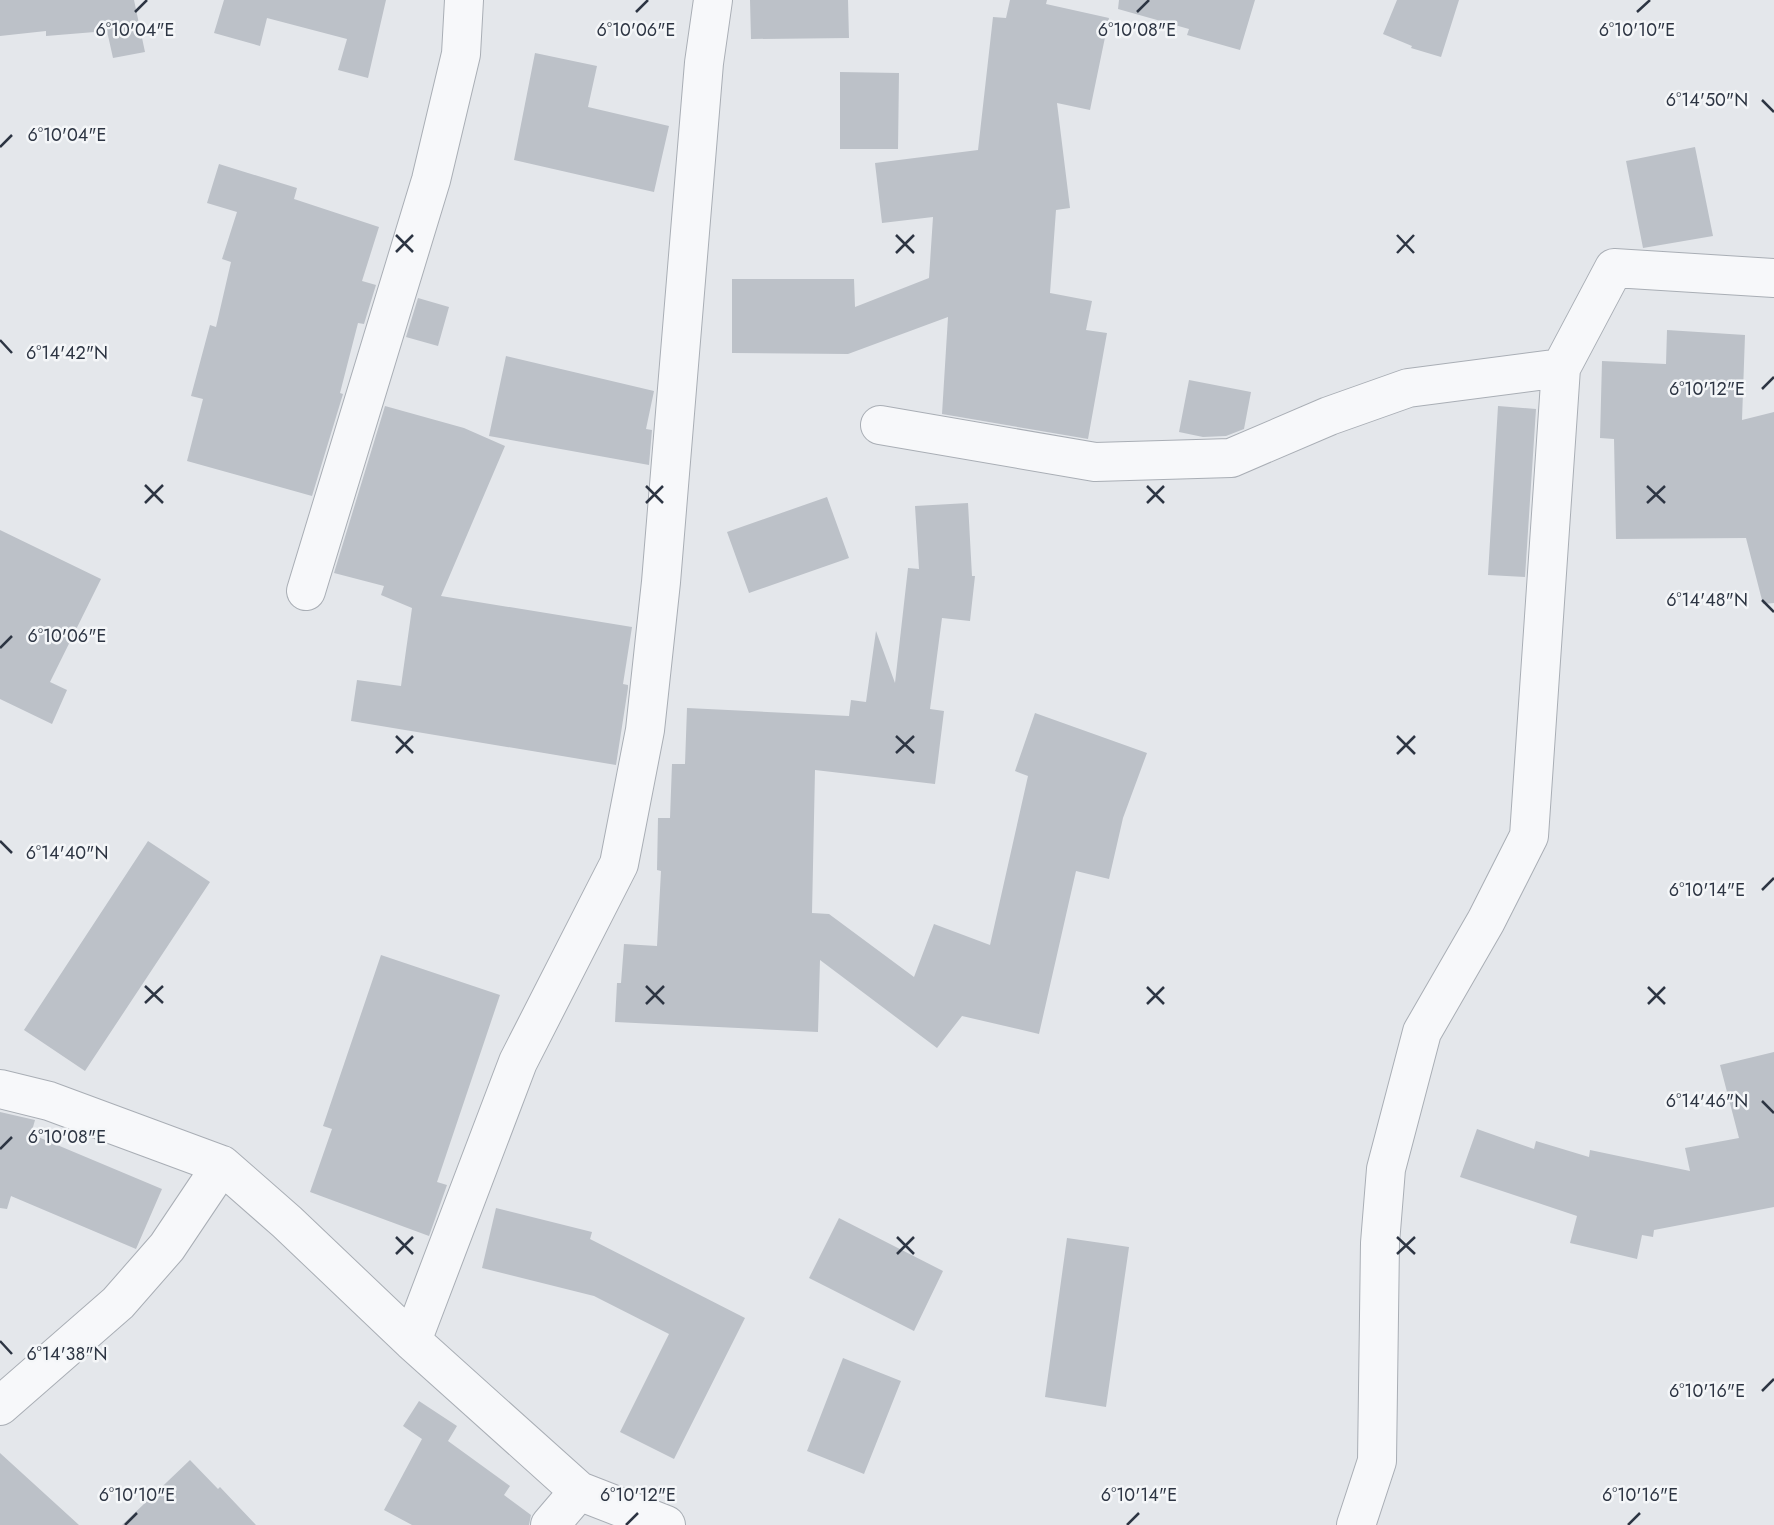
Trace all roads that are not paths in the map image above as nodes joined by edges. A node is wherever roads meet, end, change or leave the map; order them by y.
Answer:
1 (464, 0) edge
2 (713, 0) edge
3 (1774, 278) edge
4 (1561, 368) junction
5 (880, 425) dead end
6 (306, 591) dead end
7 (0, 1089) edge
8 (222, 1166) junction
9 (412, 1341) junction
10 (0, 1406) edge
11 (579, 1490) junction
12 (550, 1525) edge
13 (666, 1525) edge
14 (1356, 1525) edge

1 - 6 street
2 - 9 street
3 - 4 street
4 - 5 street
4 - 14 street
7 - 8 street
8 - 9 street
8 - 10 street
9 - 11 street
11 - 12 street
11 - 13 street

